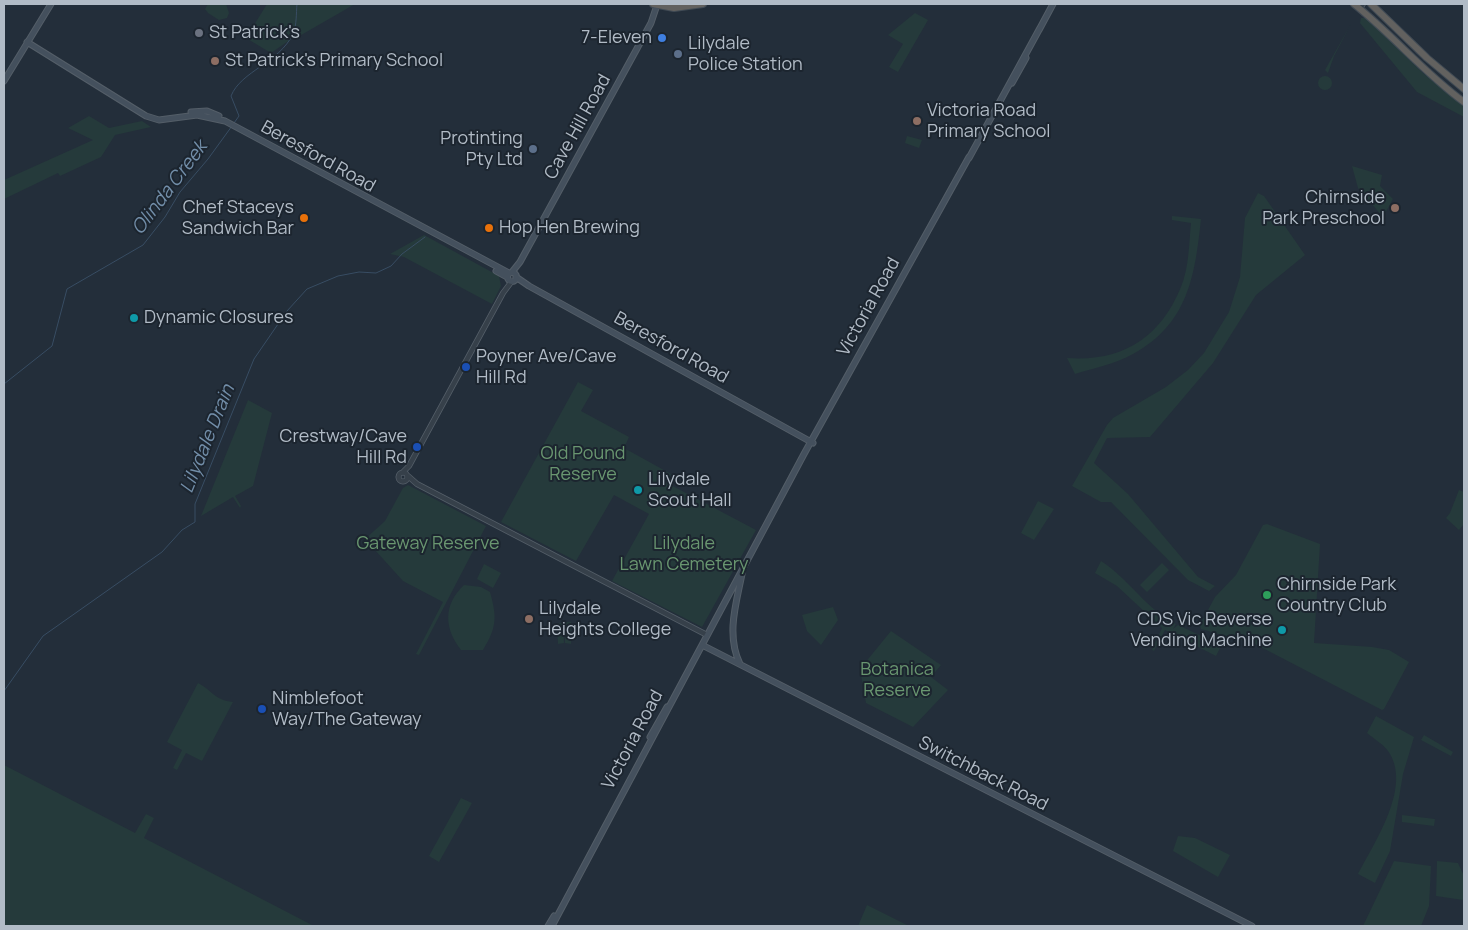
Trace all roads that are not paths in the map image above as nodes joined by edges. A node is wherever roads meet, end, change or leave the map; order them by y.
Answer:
1 (51, 4) edge
2 (655, 4) edge
3 (703, 4) edge
4 (1053, 4) edge
5 (1371, 4) edge
6 (1360, 7) edge
7 (1379, 7) edge
8 (27, 42) junction
9 (4, 81) edge
10 (1464, 89) edge
11 (1464, 102) edge
12 (512, 277) junction
13 (813, 441) junction
14 (744, 568) junction
15 (707, 635) junction
16 (702, 645) junction
17 (740, 664) junction
18 (585, 864) junction
19 (548, 926) edge
20 (552, 926) edge
21 (1252, 926) edge

1 - 8 main road
2 - 3 highway
2 - 12 main road, Cave Hill Road
4 - 13 main road, Victoria Road
5 - 6 street
5 - 7 highway
6 - 11 highway
7 - 10 highway
8 - 9 main road
8 - 12 main road, Beresford Road
12 - 13 main road, Beresford Road
12 - 15 street, Cave Hill Road
13 - 14 main road, Victoria Road
14 - 15 main road, Victoria Road
14 - 17 main road
15 - 16 main road, Victoria Road
16 - 17 main road, Switchback Road
16 - 18 main road, Victoria Road
17 - 21 main road, Switchback Road
18 - 19 main road, Victoria Road
18 - 20 main road, Victoria Road

